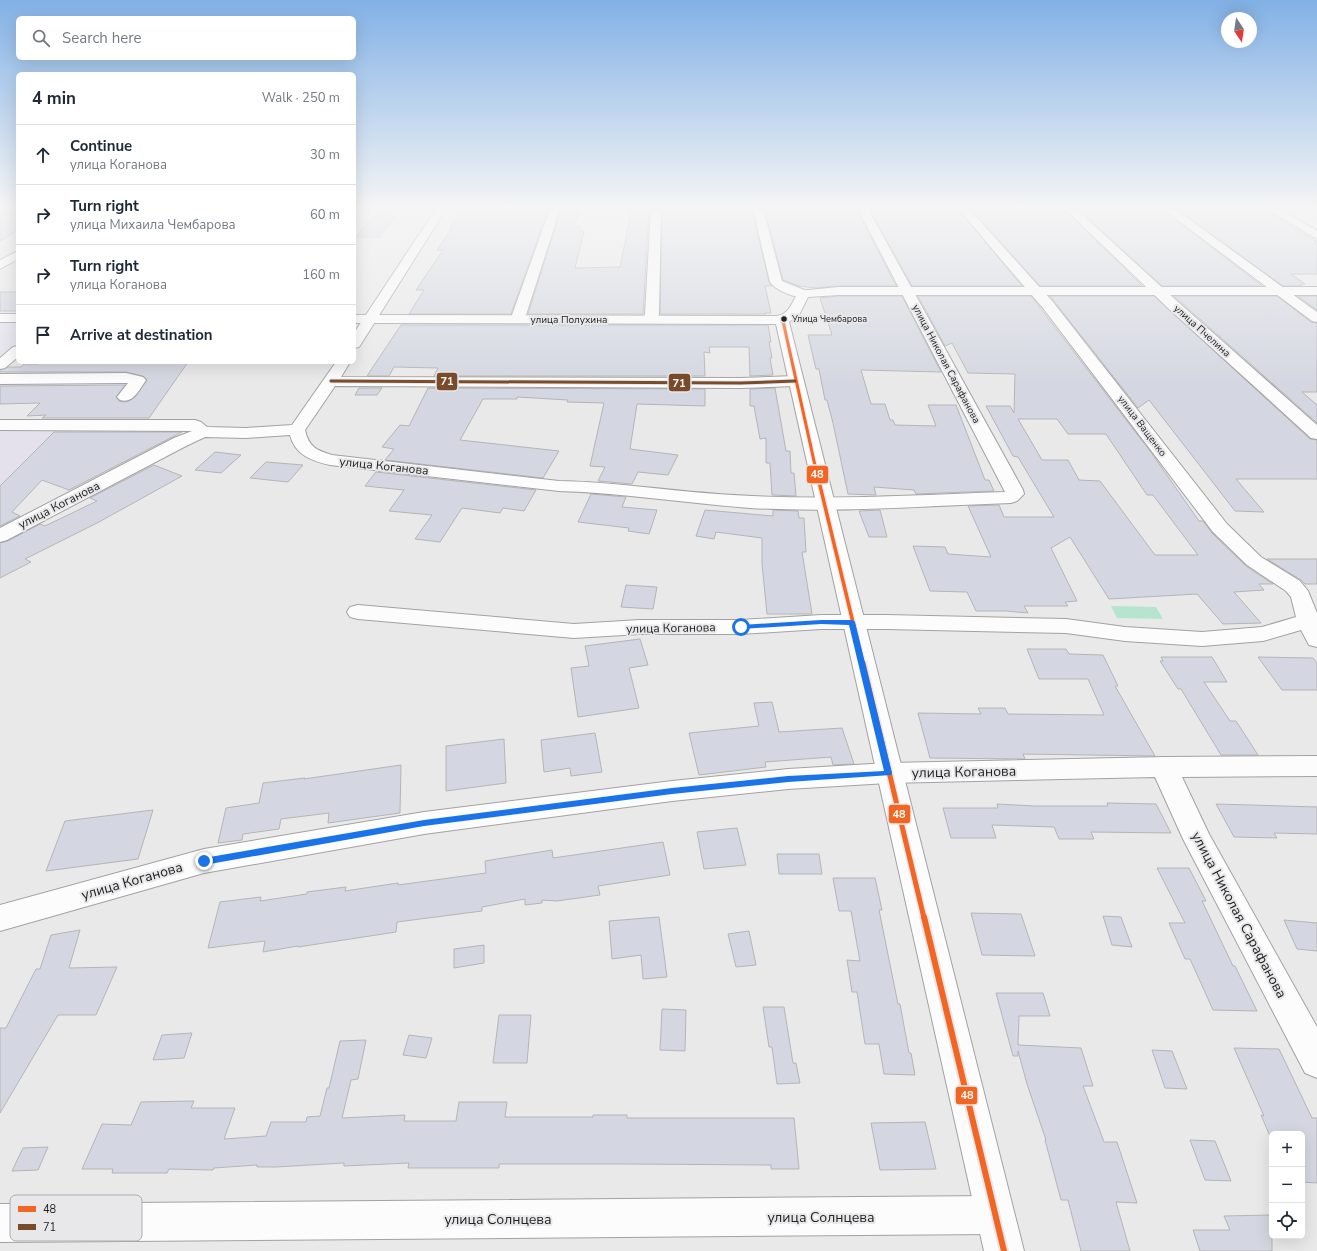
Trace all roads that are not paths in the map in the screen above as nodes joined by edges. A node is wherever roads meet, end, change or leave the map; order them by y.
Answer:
1 (403, 267) edge
2 (536, 267) edge
3 (654, 267) edge
4 (772, 267) edge
5 (894, 267) edge
6 (1015, 267) edge
7 (1133, 267) edge
8 (1247, 267) edge
9 (906, 291) junction
10 (1035, 291) junction
11 (1159, 291) junction
12 (1279, 291) junction
13 (1317, 291) edge
14 (804, 294) junction
15 (0, 318) edge
16 (16, 318) edge
17 (1317, 318) edge
18 (356, 319) edge
19 (369, 319) junction
20 (519, 319) junction
21 (784, 319) junction
22 (650, 320) junction
23 (356, 341) edge
24 (16, 352) edge
25 (342, 364) edge
26 (0, 365) edge
27 (0, 379) edge
28 (331, 381) junction
29 (795, 381) junction
30 (125, 397) dead end
31 (0, 425) edge
32 (297, 430) junction
33 (203, 432) junction
34 (1317, 434) edge
35 (1011, 497) joint
36 (824, 504) junction
37 (0, 536) edge
38 (358, 612) dead end
39 (852, 622) junction
40 (1314, 627) edge
41 (1317, 766) edge
42 (1164, 767) junction
43 (888, 773) junction
44 (0, 918) edge
45 (1317, 1061) edge
46 (995, 1215) junction
47 (142, 1222) edge
48 (0, 1223) edge
49 (10, 1223) edge
50 (1004, 1251) edge

1 - 19 street
2 - 20 street
3 - 22 street
4 - 14 street
5 - 9 street, улица Николая Сарафанова
6 - 10 street, улица Ващенко
7 - 11 street, улица Пчелина
8 - 12 street
9 - 10 street
9 - 14 street
9 - 35 street, улица Николая Сарафанова
10 - 11 street
10 - 40 street, улица Ващенко
11 - 12 street
11 - 34 street, улица Пчелина
12 - 13 street
12 - 17 street
14 - 21 street
15 - 16 street
18 - 19 street, улица Полухина
19 - 20 street, улица Полухина
19 - 23 street
20 - 22 street, улица Полухина
21 - 22 street, улица Полухина
21 - 29 street
24 - 26 street
25 - 28 street
27 - 30 street
28 - 29 street
28 - 32 street
29 - 36 street
31 - 33 street, улица Коганова
32 - 33 street, улица Коганова
32 - 36 street, улица Коганова
33 - 37 street, улица Коганова
35 - 36 street, улица Коганова
36 - 39 street
38 - 39 street, улица Коганова
39 - 40 street, улица Коганова
39 - 43 street
41 - 42 street, улица Коганова
42 - 43 street, улица Коганова
42 - 45 street, улица Николая Сарафанова
43 - 44 street, улица Коганова
43 - 46 street
46 - 47 street, улица Солнцева
46 - 50 street
48 - 49 street, улица Солнцева

